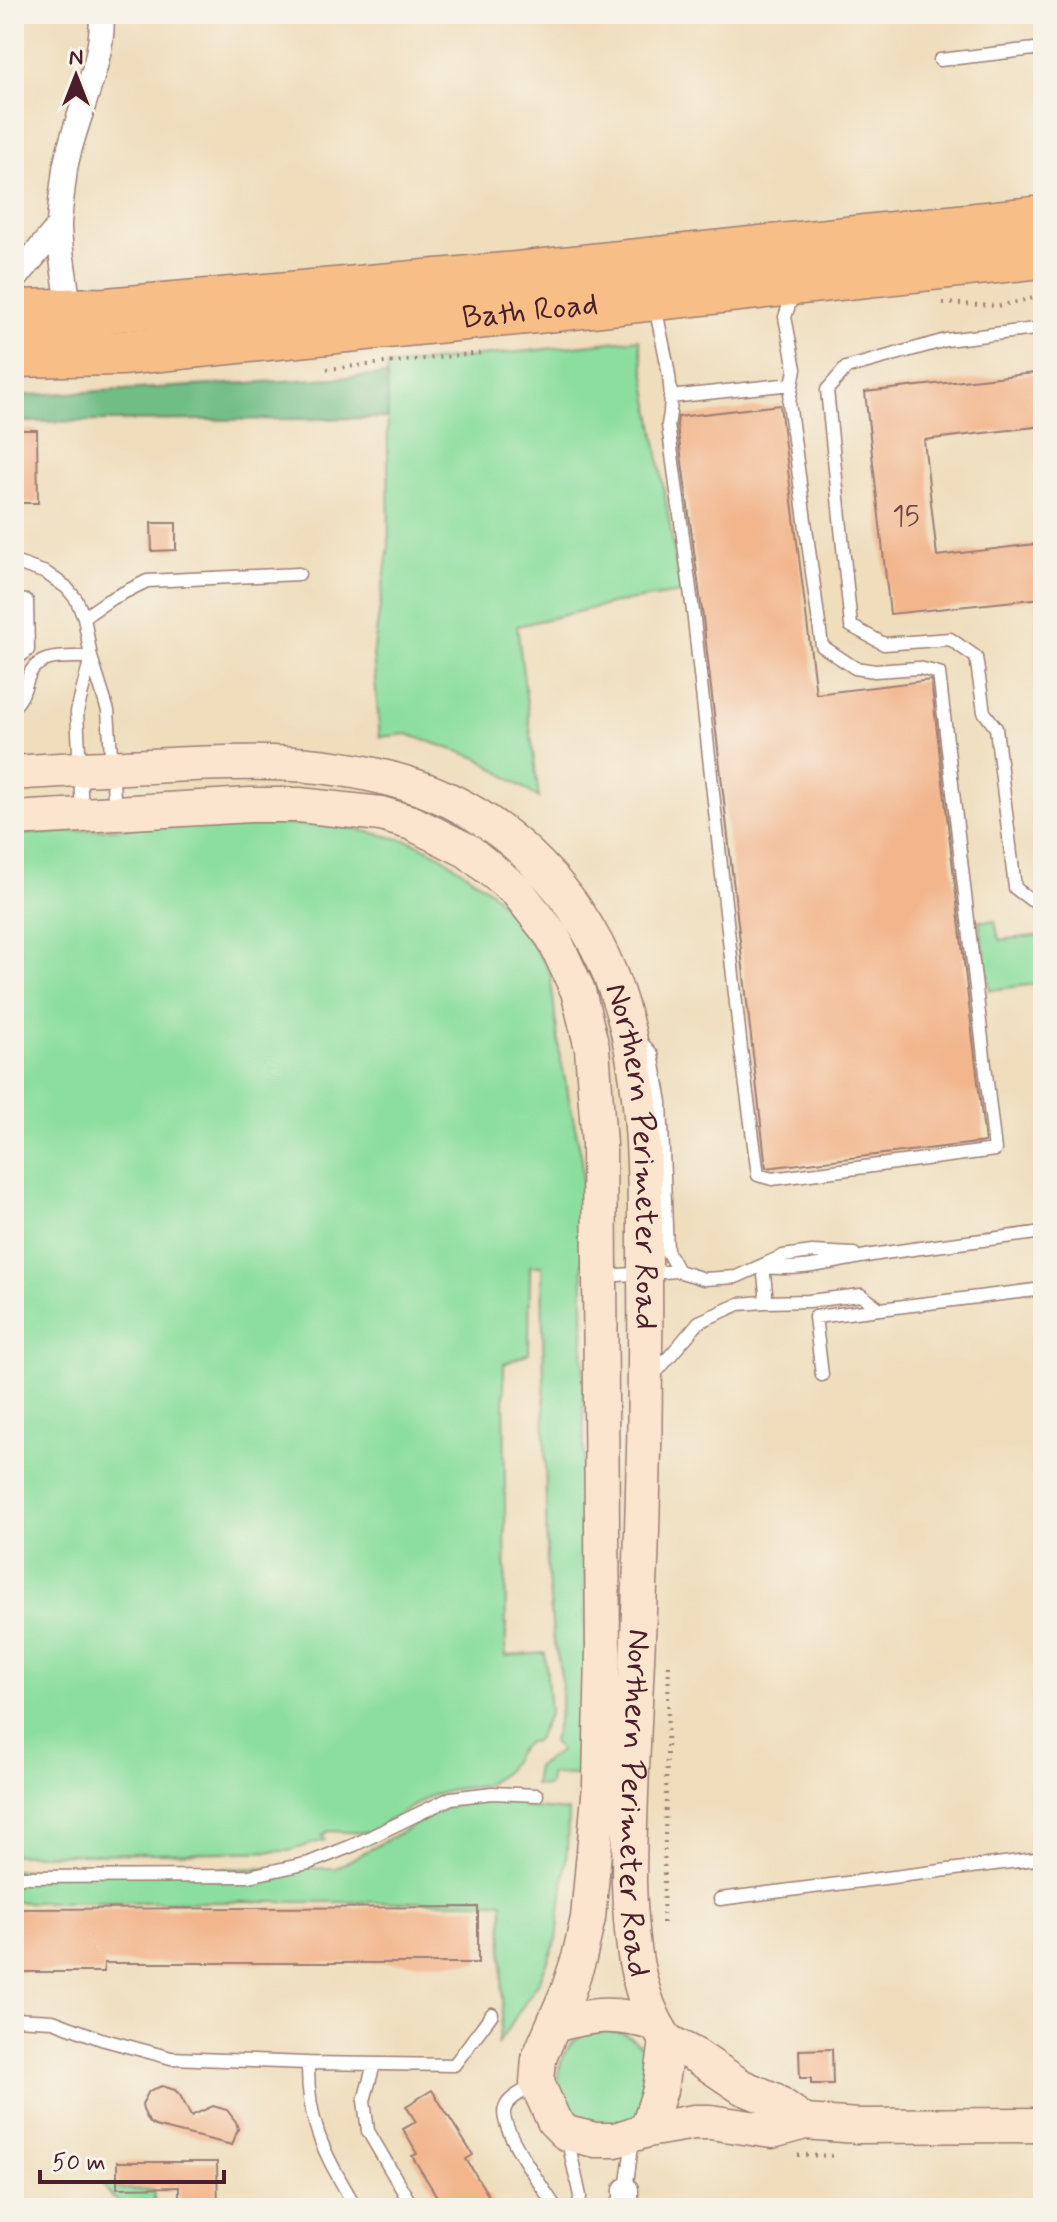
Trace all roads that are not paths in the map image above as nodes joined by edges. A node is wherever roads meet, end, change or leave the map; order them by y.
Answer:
1 (101, 14) edge
2 (1043, 48) edge
3 (940, 60) dead end
4 (1043, 218) edge
5 (59, 226) junction
6 (1043, 256) edge
7 (14, 280) edge
8 (796, 283) junction
9 (654, 299) junction
10 (14, 312) edge
11 (68, 315) junction
12 (1043, 328) edge
13 (14, 355) edge
14 (792, 384) junction
15 (670, 397) junction
16 (14, 562) edge
17 (299, 574) dead end
18 (14, 600) edge
19 (84, 617) junction
20 (91, 657) junction
21 (14, 661) edge
22 (14, 706) edge
23 (113, 767) junction
24 (79, 769) junction
25 (14, 773) edge
26 (98, 813) junction
27 (14, 819) edge
28 (1043, 898) edge
29 (1043, 1236) edge
30 (763, 1267) junction
31 (662, 1273) junction
32 (600, 1276) junction
33 (1043, 1289) edge
34 (765, 1302) junction
35 (879, 1308) junction
36 (822, 1375) dead end
37 (645, 1389) junction
38 (537, 1795) dead end
39 (1043, 1858) edge
40 (14, 1877) edge
41 (720, 1899) dead end
42 (492, 2014) dead end
43 (14, 2019) edge
44 (554, 2025) junction
45 (660, 2032) junction
46 (308, 2063) junction
47 (374, 2064) junction
48 (537, 2083) junction
49 (805, 2122) junction
50 (1043, 2125) edge
51 (640, 2132) junction
52 (566, 2133) junction
53 (622, 2202) edge
54 (356, 2208) edge
55 (413, 2208) edge
56 (556, 2208) edge
57 (579, 2208) edge

1 - 5 street
2 - 3 lane
4 - 11 highway, Bath Road
5 - 7 street
5 - 11 street
6 - 8 highway, Bath Road
8 - 9 highway, Bath Road
8 - 14 lane
9 - 11 highway, Bath Road
9 - 15 lane
10 - 11 highway, Bath Road
11 - 13 highway, Bath Road
12 - 28 lane
14 - 15 lane
14 - 15 lane
16 - 19 lane
17 - 19 lane
18 - 21 lane
19 - 20 lane
20 - 22 lane
20 - 23 lane
20 - 24 lane
23 - 24 street, Northern Perimeter Road
23 - 26 lane
23 - 31 street, Northern Perimeter Road
24 - 25 street, Northern Perimeter Road
24 - 26 lane
26 - 27 street, Northern Perimeter Road
26 - 32 street, Northern Perimeter Road
29 - 30 lane
30 - 31 lane
30 - 34 lane
31 - 32 lane
31 - 37 street, Northern Perimeter Road
32 - 44 street, Northern Perimeter Road
33 - 35 lane
34 - 35 lane
34 - 37 lane
35 - 36 lane
37 - 45 street, Northern Perimeter Road
38 - 40 lane
39 - 41 lane
42 - 47 lane
43 - 46 lane
44 - 45 street
44 - 48 street
45 - 49 street
45 - 51 street
46 - 47 lane
46 - 54 lane
47 - 55 lane
48 - 52 street
48 - 56 lane
49 - 50 street
49 - 51 street
51 - 52 street
51 - 53 lane
52 - 57 lane

